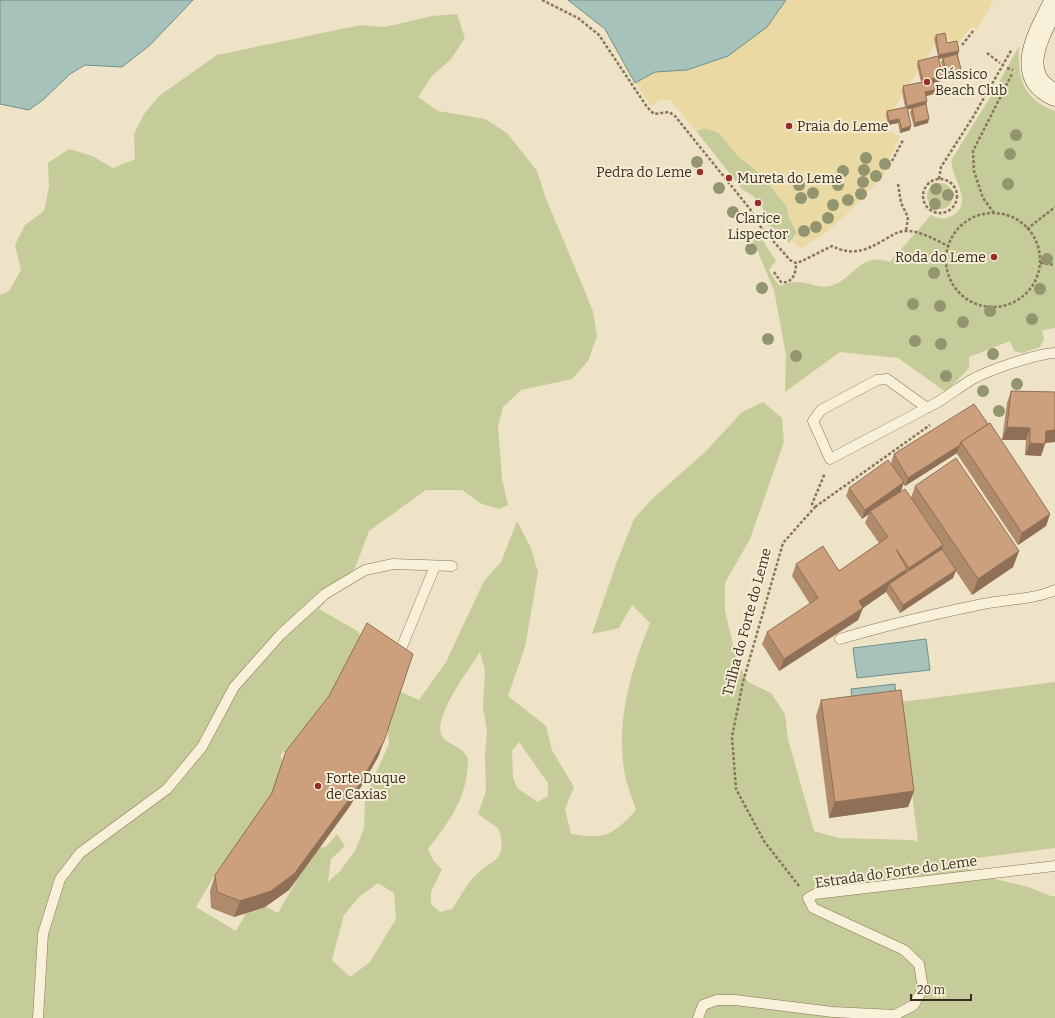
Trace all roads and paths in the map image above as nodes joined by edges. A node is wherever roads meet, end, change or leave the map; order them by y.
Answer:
1 (542, 0) edge
2 (1055, 2) edge
3 (974, 30) dead end
4 (962, 45) dead end
5 (1013, 45) dead end
6 (987, 53) dead end
7 (1000, 63) dead end
8 (1019, 72) dead end
9 (1055, 95) edge
10 (903, 140) dead end
11 (892, 161) dead end
12 (940, 179) junction
13 (898, 184) dead end
14 (1055, 207) edge
15 (994, 213) junction
16 (1027, 229) junction
17 (906, 231) junction
18 (948, 246) junction
19 (796, 263) junction
20 (1040, 263) junction
21 (1055, 265) edge
22 (774, 272) dead end
23 (1055, 353) edge
24 (927, 408) junction
25 (932, 424) dead end
26 (830, 459) junction
27 (815, 507) junction
28 (435, 566) junction
29 (452, 566) dead end
30 (1055, 590) edge
31 (840, 639) edge
32 (401, 649) edge
33 (1055, 866) edge
34 (808, 898) junction
35 (38, 1018) edge
36 (698, 1018) edge

1 - 19 path
2 - 9 street
3 - 4 path
5 - 12 path
6 - 7 path
8 - 15 path
10 - 11 path
12 - 12 path
13 - 17 path
14 - 16 path
15 - 16 path
15 - 18 path
16 - 20 path
17 - 18 path
17 - 19 path
18 - 20 path
19 - 22 path
20 - 21 path
23 - 24 lane
24 - 26 lane
24 - 26 lane
25 - 27 path, Trilha do Forte do Leme
26 - 27 path
27 - 34 path, Trilha do Forte do Leme
28 - 29 lane
28 - 32 lane
28 - 35 lane
30 - 31 lane
33 - 34 lane, Estrada do Forte do Leme
34 - 36 lane, Estrada do Forte do Leme

